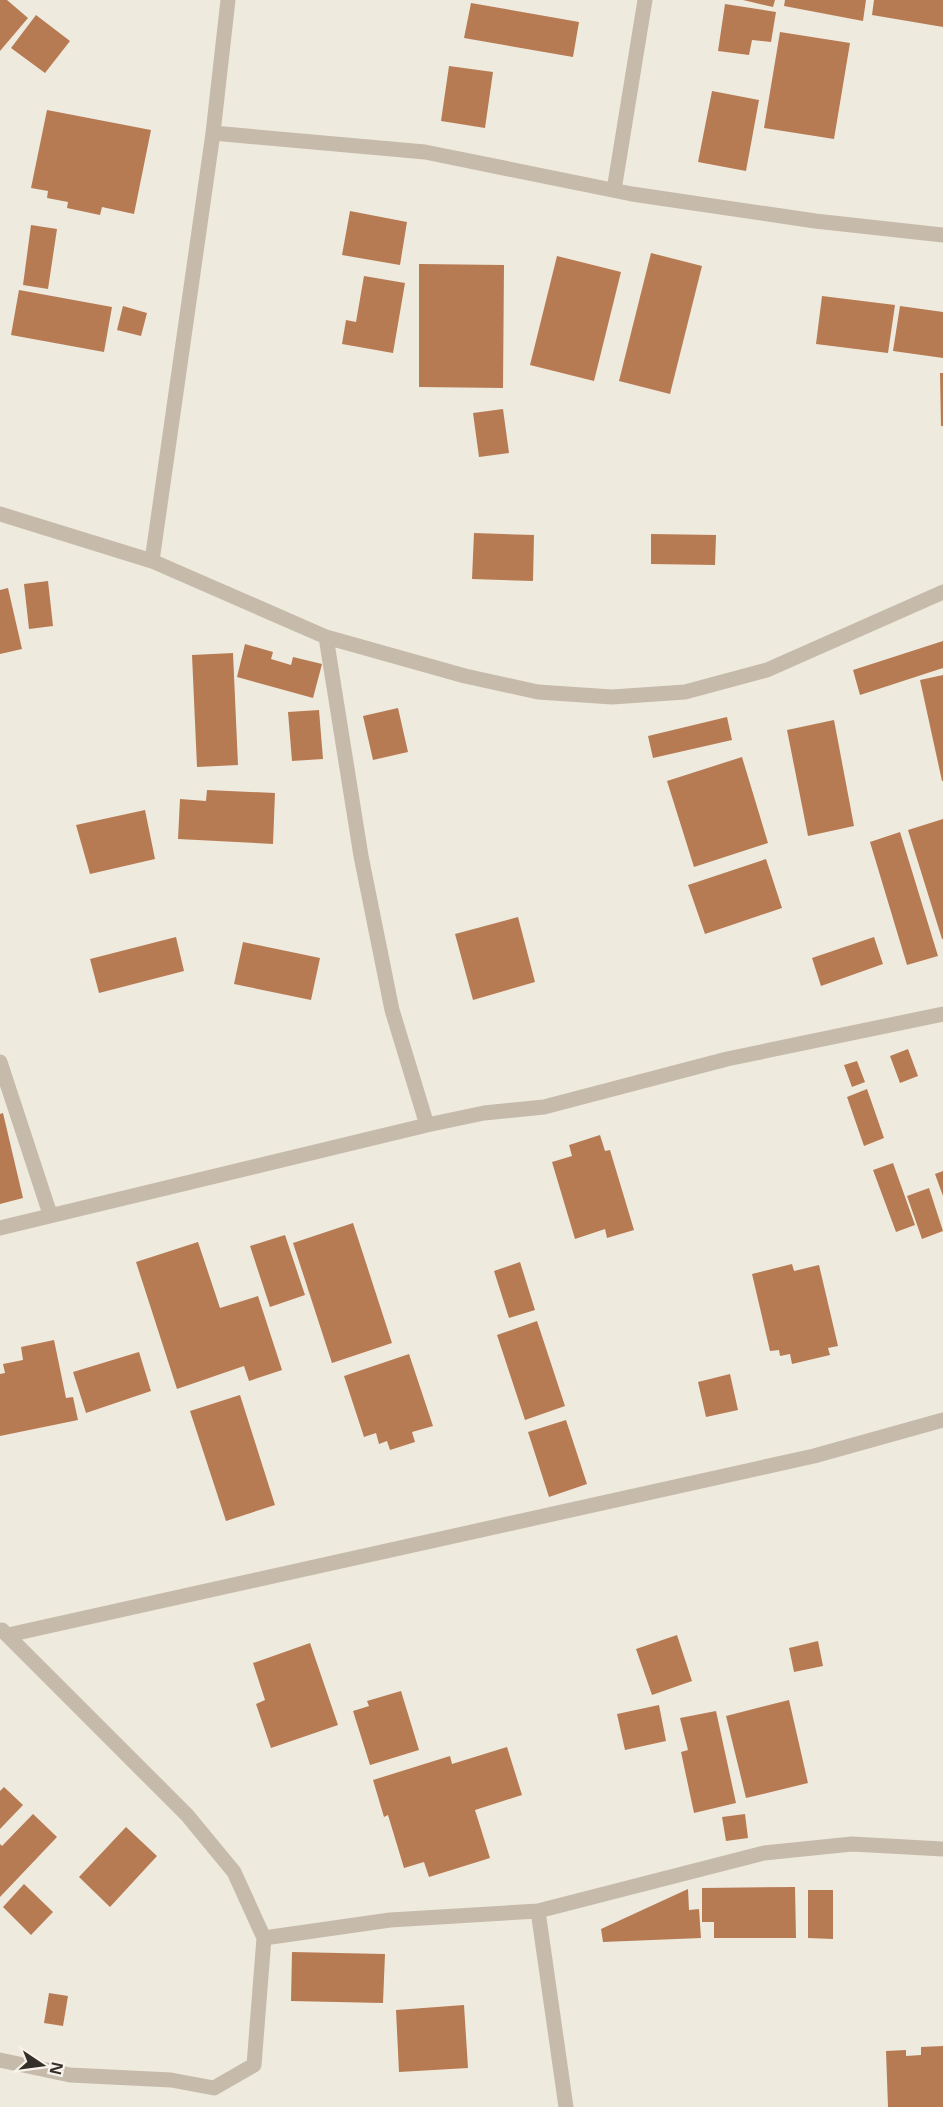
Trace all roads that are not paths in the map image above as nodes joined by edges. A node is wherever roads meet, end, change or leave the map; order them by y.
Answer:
1 (228, 0) edge
2 (645, 0) edge
3 (213, 133) junction
4 (614, 190) junction
5 (943, 235) edge
6 (0, 514) edge
7 (152, 561) junction
8 (943, 592) edge
9 (326, 637) junction
10 (943, 1014) edge
11 (0, 1062) edge
12 (427, 1125) junction
13 (50, 1214) junction
14 (0, 1228) edge
15 (943, 1420) edge
16 (4, 1632) edge
17 (943, 1849) edge
18 (538, 1911) junction
19 (264, 1938) junction
20 (0, 2060) edge
21 (566, 2107) edge

1 - 3 street
2 - 4 street
3 - 4 street
3 - 7 street
4 - 5 street
6 - 7 street
7 - 9 street
8 - 9 street
9 - 12 street
10 - 12 street
11 - 13 street
12 - 13 street
13 - 14 street
15 - 16 street
16 - 19 street
17 - 18 street
18 - 19 street
18 - 21 street
19 - 20 street

